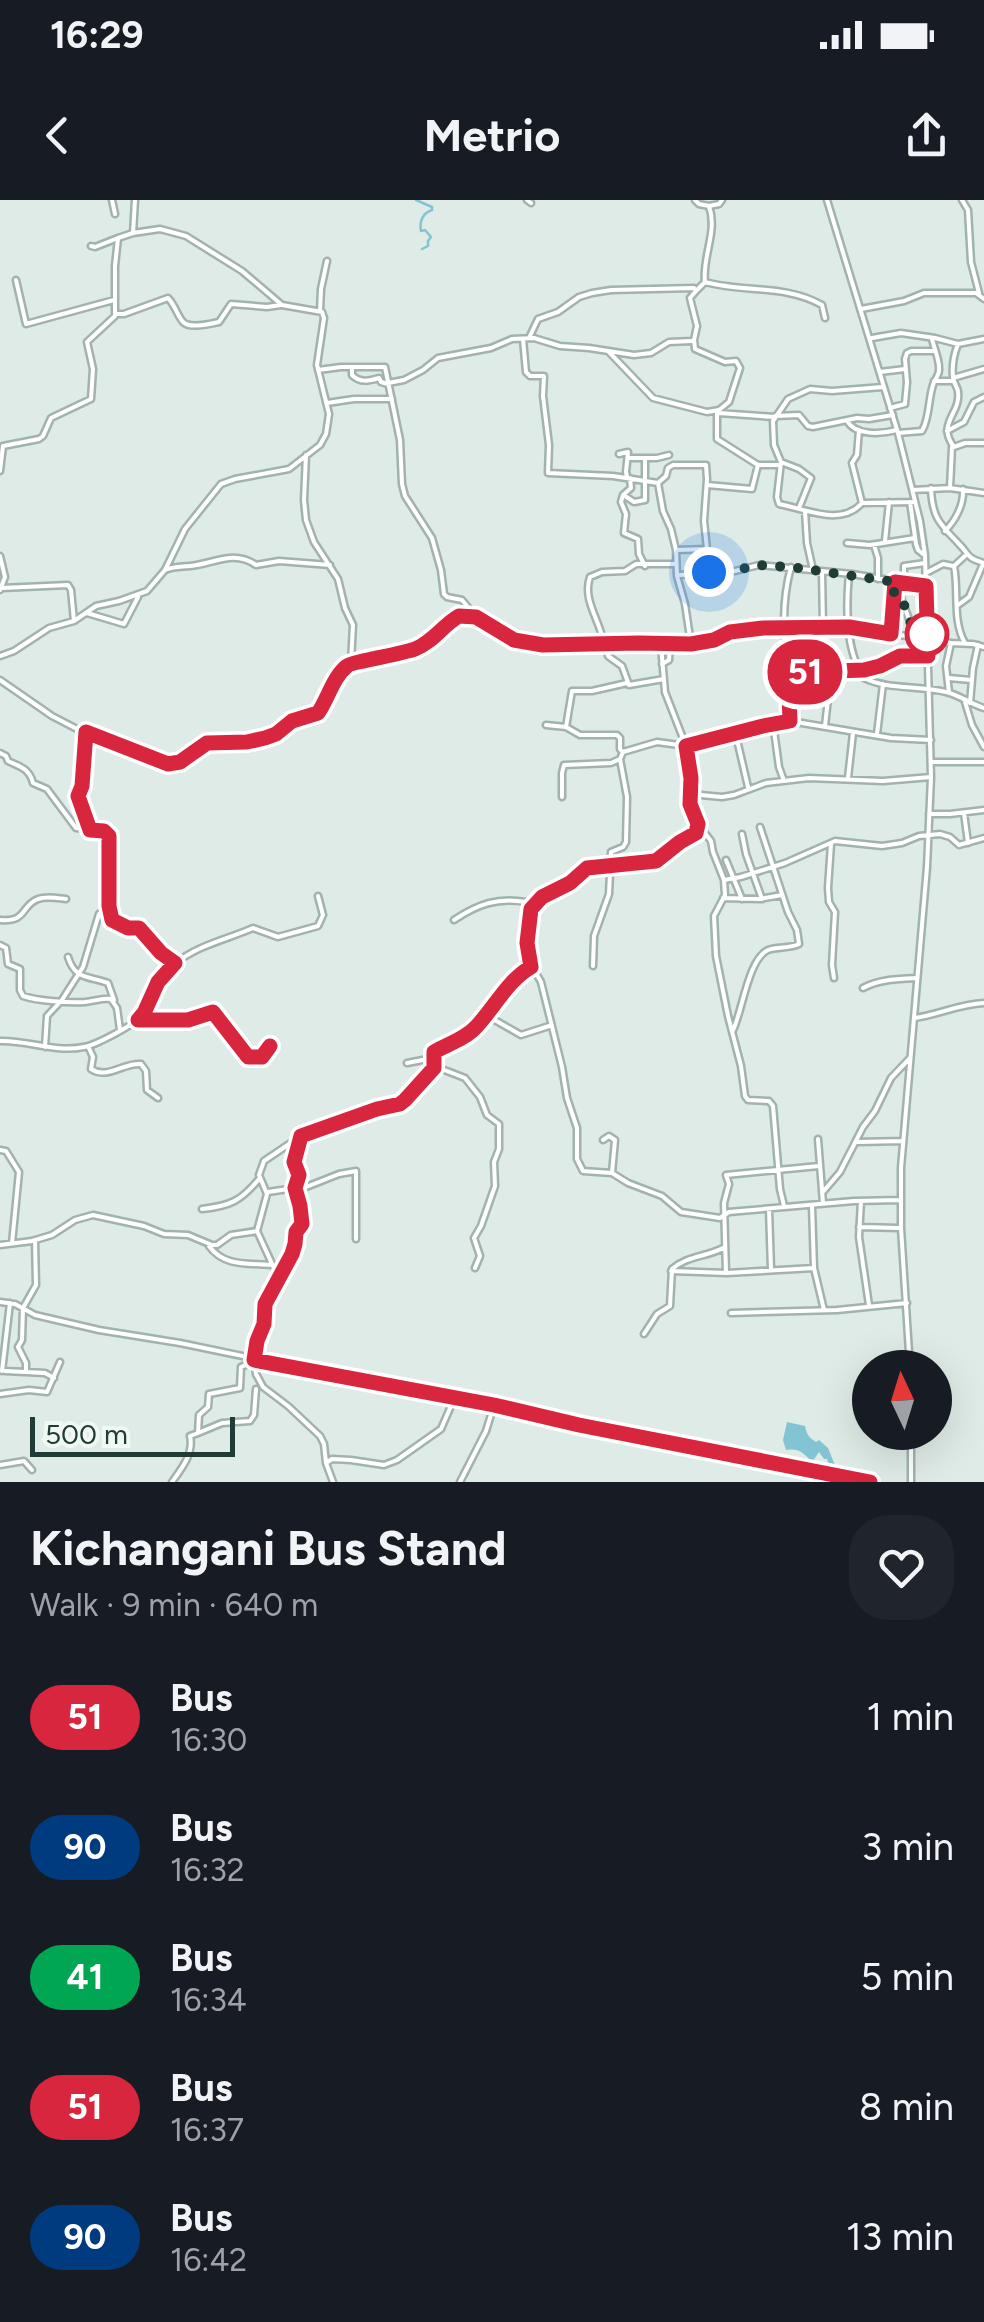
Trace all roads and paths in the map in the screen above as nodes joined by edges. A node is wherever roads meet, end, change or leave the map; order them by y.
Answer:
1 (112, 200) edge
2 (135, 200) edge
3 (696, 200) edge
4 (722, 200) edge
5 (827, 200) edge
6 (962, 200) edge
7 (709, 206) junction
8 (115, 214) dead end
9 (133, 233) junction
10 (118, 238) junction
11 (90, 246) dead end
12 (327, 260) dead end
13 (16, 280) dead end
14 (706, 282) junction
15 (696, 291) junction
16 (978, 294) junction
17 (984, 299) edge
18 (116, 300) junction
19 (282, 305) junction
20 (861, 309) junction
21 (320, 311) junction
22 (116, 314) junction
23 (825, 318) dead end
24 (526, 338) junction
25 (870, 338) junction
26 (932, 339) junction
27 (984, 339) edge
28 (694, 342) junction
29 (958, 344) junction
30 (934, 351) junction
31 (609, 352) junction
32 (352, 368) junction
33 (907, 369) junction
34 (984, 369) edge
35 (318, 370) junction
36 (880, 372) junction
37 (953, 379) junction
38 (934, 381) junction
39 (388, 384) junction
40 (884, 387) junction
41 (984, 397) edge
42 (392, 399) junction
43 (327, 403) junction
44 (892, 411) junction
45 (715, 412) junction
46 (775, 416) junction
47 (847, 420) junction
48 (859, 430) junction
49 (947, 430) junction
50 (898, 432) junction
51 (984, 443) edge
52 (952, 446) junction
53 (619, 454) dead end
54 (306, 455) junction
55 (669, 456) dead end
56 (628, 458) junction
57 (645, 458) junction
58 (781, 464) junction
59 (758, 465) junction
60 (0, 471) edge
61 (628, 477) junction
62 (644, 480) junction
63 (658, 483) junction
64 (707, 484) junction
65 (930, 488) junction
66 (950, 488) junction
67 (962, 489) junction
68 (912, 490) junction
69 (984, 493) edge
70 (623, 495) junction
71 (888, 502) junction
72 (913, 502) junction
73 (862, 503) junction
74 (802, 510) junction
75 (945, 530) junction
76 (915, 538) junction
77 (885, 542) junction
78 (846, 543) dead end
79 (874, 545) junction
80 (707, 549) junction
81 (676, 550) junction
82 (925, 554) junction
83 (966, 555) junction
84 (0, 556) edge
85 (984, 563) edge
86 (678, 564) junction
87 (925, 564) junction
88 (330, 565) junction
89 (646, 566) junction
90 (954, 566) junction
91 (791, 567) junction
92 (165, 570) junction
93 (813, 570) junction
94 (713, 571) junction
95 (822, 572) junction
96 (926, 573) junction
97 (677, 574) junction
98 (849, 574) junction
99 (878, 580) junction
100 (895, 582) junction
101 (904, 583) junction
102 (926, 586) junction
103 (1, 589) edge
104 (894, 592) junction
105 (140, 594) junction
106 (958, 605) junction
107 (86, 613) junction
108 (476, 617) junction
109 (74, 621) junction
110 (849, 627) junction
111 (784, 628) junction
112 (823, 628) junction
113 (891, 634) junction
114 (912, 636) junction
115 (927, 639) junction
116 (951, 643) junction
117 (965, 643) junction
118 (605, 644) junction
119 (661, 644) junction
120 (691, 644) junction
121 (670, 645) junction
122 (981, 646) edge
123 (0, 656) edge
124 (928, 656) junction
125 (351, 662) junction
126 (662, 664) junction
127 (858, 670) junction
128 (788, 672) junction
129 (805, 672) junction
130 (831, 672) junction
131 (948, 678) junction
132 (664, 679) junction
133 (0, 680) edge
134 (971, 680) junction
135 (627, 683) junction
136 (884, 684) junction
137 (930, 690) junction
138 (950, 692) junction
139 (789, 693) junction
140 (968, 702) junction
141 (984, 708) edge
142 (790, 721) junction
143 (773, 723) junction
144 (546, 724) dead end
145 (826, 726) junction
146 (566, 727) junction
147 (86, 732) junction
148 (853, 732) junction
149 (736, 735) junction
150 (877, 735) junction
151 (931, 740) junction
152 (686, 746) junction
153 (984, 746) edge
154 (623, 752) junction
155 (0, 753) edge
156 (620, 759) junction
157 (931, 762) junction
158 (984, 762) edge
159 (931, 777) junction
160 (848, 778) junction
161 (784, 780) junction
162 (748, 790) junction
163 (690, 794) junction
164 (562, 797) dead end
165 (984, 810) edge
166 (964, 813) junction
167 (929, 814) junction
168 (698, 824) junction
169 (760, 827) dead end
170 (90, 830) junction
171 (742, 834) dead end
172 (928, 834) junction
173 (984, 838) edge
174 (830, 844) junction
175 (968, 844) junction
176 (726, 860) dead end
177 (610, 866) junction
178 (773, 867) junction
179 (753, 874) junction
180 (734, 878) junction
181 (724, 880) junction
182 (782, 895) junction
183 (318, 896) dead end
184 (723, 898) junction
185 (762, 898) junction
186 (66, 899) dead end
187 (742, 900) junction
188 (109, 906) junction
189 (531, 909) junction
190 (0, 920) edge
191 (454, 920) dead end
192 (0, 946) edge
193 (68, 957) dead end
194 (175, 963) junction
195 (592, 966) dead end
196 (531, 967) junction
197 (78, 975) junction
198 (834, 978) dead end
199 (918, 978) junction
200 (863, 988) dead end
201 (62, 1000) junction
202 (114, 1000) junction
203 (984, 1003) edge
204 (486, 1015) junction
205 (914, 1018) junction
206 (138, 1020) junction
207 (551, 1026) junction
208 (120, 1030) junction
209 (732, 1031) junction
210 (0, 1040) edge
211 (88, 1046) junction
212 (270, 1046) dead end
213 (45, 1047) junction
214 (433, 1058) junction
215 (910, 1058) junction
216 (407, 1064) dead end
217 (434, 1066) junction
218 (158, 1098) dead end
219 (301, 1136) junction
220 (818, 1138) dead end
221 (603, 1140) dead end
222 (856, 1142) junction
223 (903, 1142) junction
224 (0, 1150) edge
225 (819, 1166) junction
226 (778, 1170) junction
227 (612, 1173) junction
228 (260, 1179) junction
229 (295, 1189) junction
230 (268, 1192) junction
231 (822, 1193) junction
232 (861, 1200) junction
233 (901, 1200) junction
234 (824, 1203) junction
235 (812, 1205) junction
236 (785, 1206) junction
237 (202, 1209) dead end
238 (769, 1209) junction
239 (724, 1215) junction
240 (859, 1227) junction
241 (901, 1228) junction
242 (257, 1231) junction
243 (356, 1238) dead end
244 (35, 1240) junction
245 (12, 1243) junction
246 (208, 1244) junction
247 (0, 1246) edge
248 (725, 1247) junction
249 (272, 1265) junction
250 (475, 1268) dead end
251 (814, 1268) junction
252 (671, 1271) junction
253 (771, 1271) junction
254 (726, 1273) junction
255 (279, 1279) junction
256 (0, 1302) edge
257 (10, 1303) junction
258 (907, 1304) junction
259 (869, 1307) junction
260 (23, 1308) junction
261 (824, 1310) junction
262 (732, 1313) dead end
263 (644, 1334) dead end
264 (909, 1350) edge
265 (252, 1359) junction
266 (60, 1362) dead end
267 (1, 1370) edge
268 (26, 1372) junction
269 (54, 1378) junction
270 (256, 1388) dead end
271 (0, 1394) edge
272 (454, 1399) junction
273 (494, 1405) junction
274 (198, 1434) junction
275 (911, 1450) edge
276 (326, 1463) junction
277 (0, 1465) edge
278 (32, 1470) dead end
279 (172, 1482) edge
280 (333, 1482) edge
281 (460, 1482) edge
282 (870, 1482) edge
283 (911, 1482) edge

1 - 8 street
2 - 9 street
3 - 7 street
4 - 7 street
5 - 20 street
6 - 16 street
7 - 14 street
9 - 10 street
9 - 19 street
10 - 11 street
10 - 18 street
12 - 21 street
13 - 18 street
14 - 15 street
14 - 23 street
15 - 24 street
15 - 28 street
16 - 17 street
16 - 20 street
18 - 22 street
19 - 21 street
19 - 22 street
20 - 25 street
21 - 35 street
22 - 60 street
24 - 31 street
24 - 39 street
24 - 61 street
25 - 26 street
25 - 36 street
26 - 29 street
26 - 30 street
27 - 29 street
28 - 31 street
28 - 45 street
29 - 37 street
30 - 33 street
30 - 38 street
31 - 45 street
32 - 35 street
32 - 39 street
32 - 39 street
33 - 36 street
33 - 44 street
34 - 37 street
35 - 43 street
36 - 40 street
37 - 38 street
37 - 49 street
38 - 50 street
39 - 42 street
40 - 44 street
40 - 46 street
41 - 49 street
42 - 43 street
42 - 108 street
43 - 54 street
44 - 47 street
44 - 50 street
45 - 46 street
45 - 59 street
46 - 47 street
46 - 58 street
47 - 48 street
48 - 50 street
48 - 73 street
49 - 52 street
50 - 68 street
51 - 52 street
52 - 66 street
53 - 56 street
54 - 88 street
54 - 92 street
55 - 57 street
56 - 57 street
56 - 61 street
57 - 62 street
58 - 59 street
58 - 74 street
58 - 74 street
59 - 64 street
61 - 62 street
61 - 70 street
62 - 63 street
62 - 70 street
63 - 64 street
63 - 81 street
64 - 80 street
65 - 66 street
65 - 68 street
65 - 75 street
66 - 67 street
67 - 69 street
67 - 75 street
68 - 72 street
70 - 89 street
71 - 72 street
71 - 73 street
71 - 77 street
72 - 76 street
72 - 82 street
73 - 74 street
74 - 93 street
75 - 83 street
76 - 77 street
76 - 82 street
77 - 79 street
78 - 79 street
79 - 99 street
80 - 81 street
80 - 94 street
81 - 86 street
82 - 87 street
83 - 85 street
83 - 90 street
84 - 103 street
85 - 106 street
86 - 89 street
86 - 97 street
87 - 96 street
87 - 101 street
88 - 92 street
88 - 125 street
89 - 118 street
90 - 96 street
90 - 106 street
91 - 93 street
91 - 94 street
91 - 111 street
92 - 105 street
93 - 95 street
94 - 97 street
95 - 98 street
95 - 112 street
96 - 102 street
97 - 120 street
98 - 99 street
98 - 110 street
99 - 100 street
100 - 101 street
100 - 104 street
101 - 102 street
102 - 115 street
103 - 109 street
104 - 113 street
104 - 114 street
105 - 107 street
105 - 107 street
106 - 117 street
107 - 109 street
108 - 118 street
108 - 125 street
109 - 123 street
110 - 112 street
110 - 113 street
110 - 127 street
111 - 112 street
111 - 120 street
111 - 128 street
113 - 114 street
114 - 115 street
115 - 116 street
115 - 124 street
116 - 117 street
116 - 131 street
117 - 122 street
118 - 119 street
118 - 135 street
119 - 121 street
119 - 126 street
120 - 121 street
121 - 126 street
122 - 134 street
124 - 127 street
124 - 137 street
125 - 147 street
126 - 132 street
127 - 130 street
127 - 136 street
128 - 129 street
128 - 139 street
129 - 130 street
129 - 139 street
130 - 145 street
131 - 134 street
131 - 138 street
132 - 135 street
132 - 152 street
133 - 147 street
134 - 140 street
135 - 146 street
136 - 137 street
136 - 150 street
137 - 138 street
137 - 151 street
138 - 140 street
139 - 142 street
140 - 141 street
140 - 153 street
142 - 143 street
142 - 145 street
143 - 149 street
143 - 161 street
144 - 146 street
145 - 148 street
146 - 154 street
147 - 170 street
148 - 150 street
148 - 160 street
149 - 152 street
149 - 162 street
150 - 151 street
151 - 157 street
152 - 154 street
152 - 163 street
154 - 156 street
155 - 170 street
156 - 164 street
156 - 177 street
157 - 158 street
157 - 159 street
159 - 160 street
159 - 167 street
160 - 161 street
161 - 162 street
162 - 163 street
163 - 168 street
165 - 166 street
166 - 167 street
166 - 175 street
167 - 172 street
168 - 177 street
168 - 181 street
169 - 178 street
170 - 188 street
171 - 179 street
172 - 174 street
172 - 175 street
172 - 199 street
173 - 175 street
174 - 178 street
174 - 198 street
176 - 180 street
177 - 189 street
177 - 195 street
178 - 179 street
178 - 182 street
179 - 180 street
179 - 185 street
180 - 181 street
180 - 187 street
181 - 184 street
182 - 185 street
182 - 209 street
183 - 194 street
184 - 187 street
184 - 209 street
185 - 187 street
186 - 190 street
188 - 194 street
188 - 197 street
189 - 191 street
189 - 196 street
192 - 201 street
193 - 197 street
194 - 206 street
196 - 204 street
196 - 207 street
197 - 201 street
197 - 202 street
199 - 200 street
199 - 205 street
201 - 202 street
201 - 213 street
202 - 208 street
203 - 205 street
204 - 207 street
204 - 214 street
205 - 215 street
206 - 208 street
206 - 212 street
207 - 227 street
208 - 211 street
209 - 226 street
210 - 213 street
211 - 213 street
211 - 218 street
214 - 216 street
214 - 217 street
215 - 222 street
215 - 223 street
217 - 219 street
217 - 250 street
219 - 228 street
219 - 229 street
220 - 225 street
221 - 227 street
222 - 223 street
222 - 231 street
223 - 233 street
224 - 245 street
225 - 226 street
225 - 231 street
226 - 236 street
226 - 239 street
227 - 239 street
228 - 230 street
228 - 237 street
229 - 230 street
229 - 243 street
229 - 255 street
230 - 242 street
231 - 234 street
232 - 233 street
232 - 234 street
232 - 240 street
233 - 241 street
234 - 235 street
235 - 236 street
235 - 251 street
236 - 238 street
238 - 239 street
238 - 253 street
239 - 248 street
240 - 241 street
240 - 259 street
241 - 258 street
242 - 246 street
242 - 249 street
244 - 245 street
244 - 246 street
244 - 260 street
245 - 247 street
246 - 249 street
248 - 252 street
248 - 254 street
249 - 255 street
251 - 253 street
251 - 261 street
252 - 254 street
252 - 263 street
253 - 254 street
255 - 265 street
256 - 257 street
257 - 260 street
257 - 267 street
258 - 259 street
258 - 264 street
259 - 261 street
260 - 265 street
260 - 268 street
261 - 262 street
265 - 272 street
265 - 274 street
265 - 276 street
266 - 269 street
267 - 268 street
268 - 269 street
269 - 271 street
270 - 274 street
272 - 273 street
272 - 276 street
273 - 281 street
273 - 282 street
274 - 279 street
275 - 283 street
276 - 280 street
277 - 278 street

